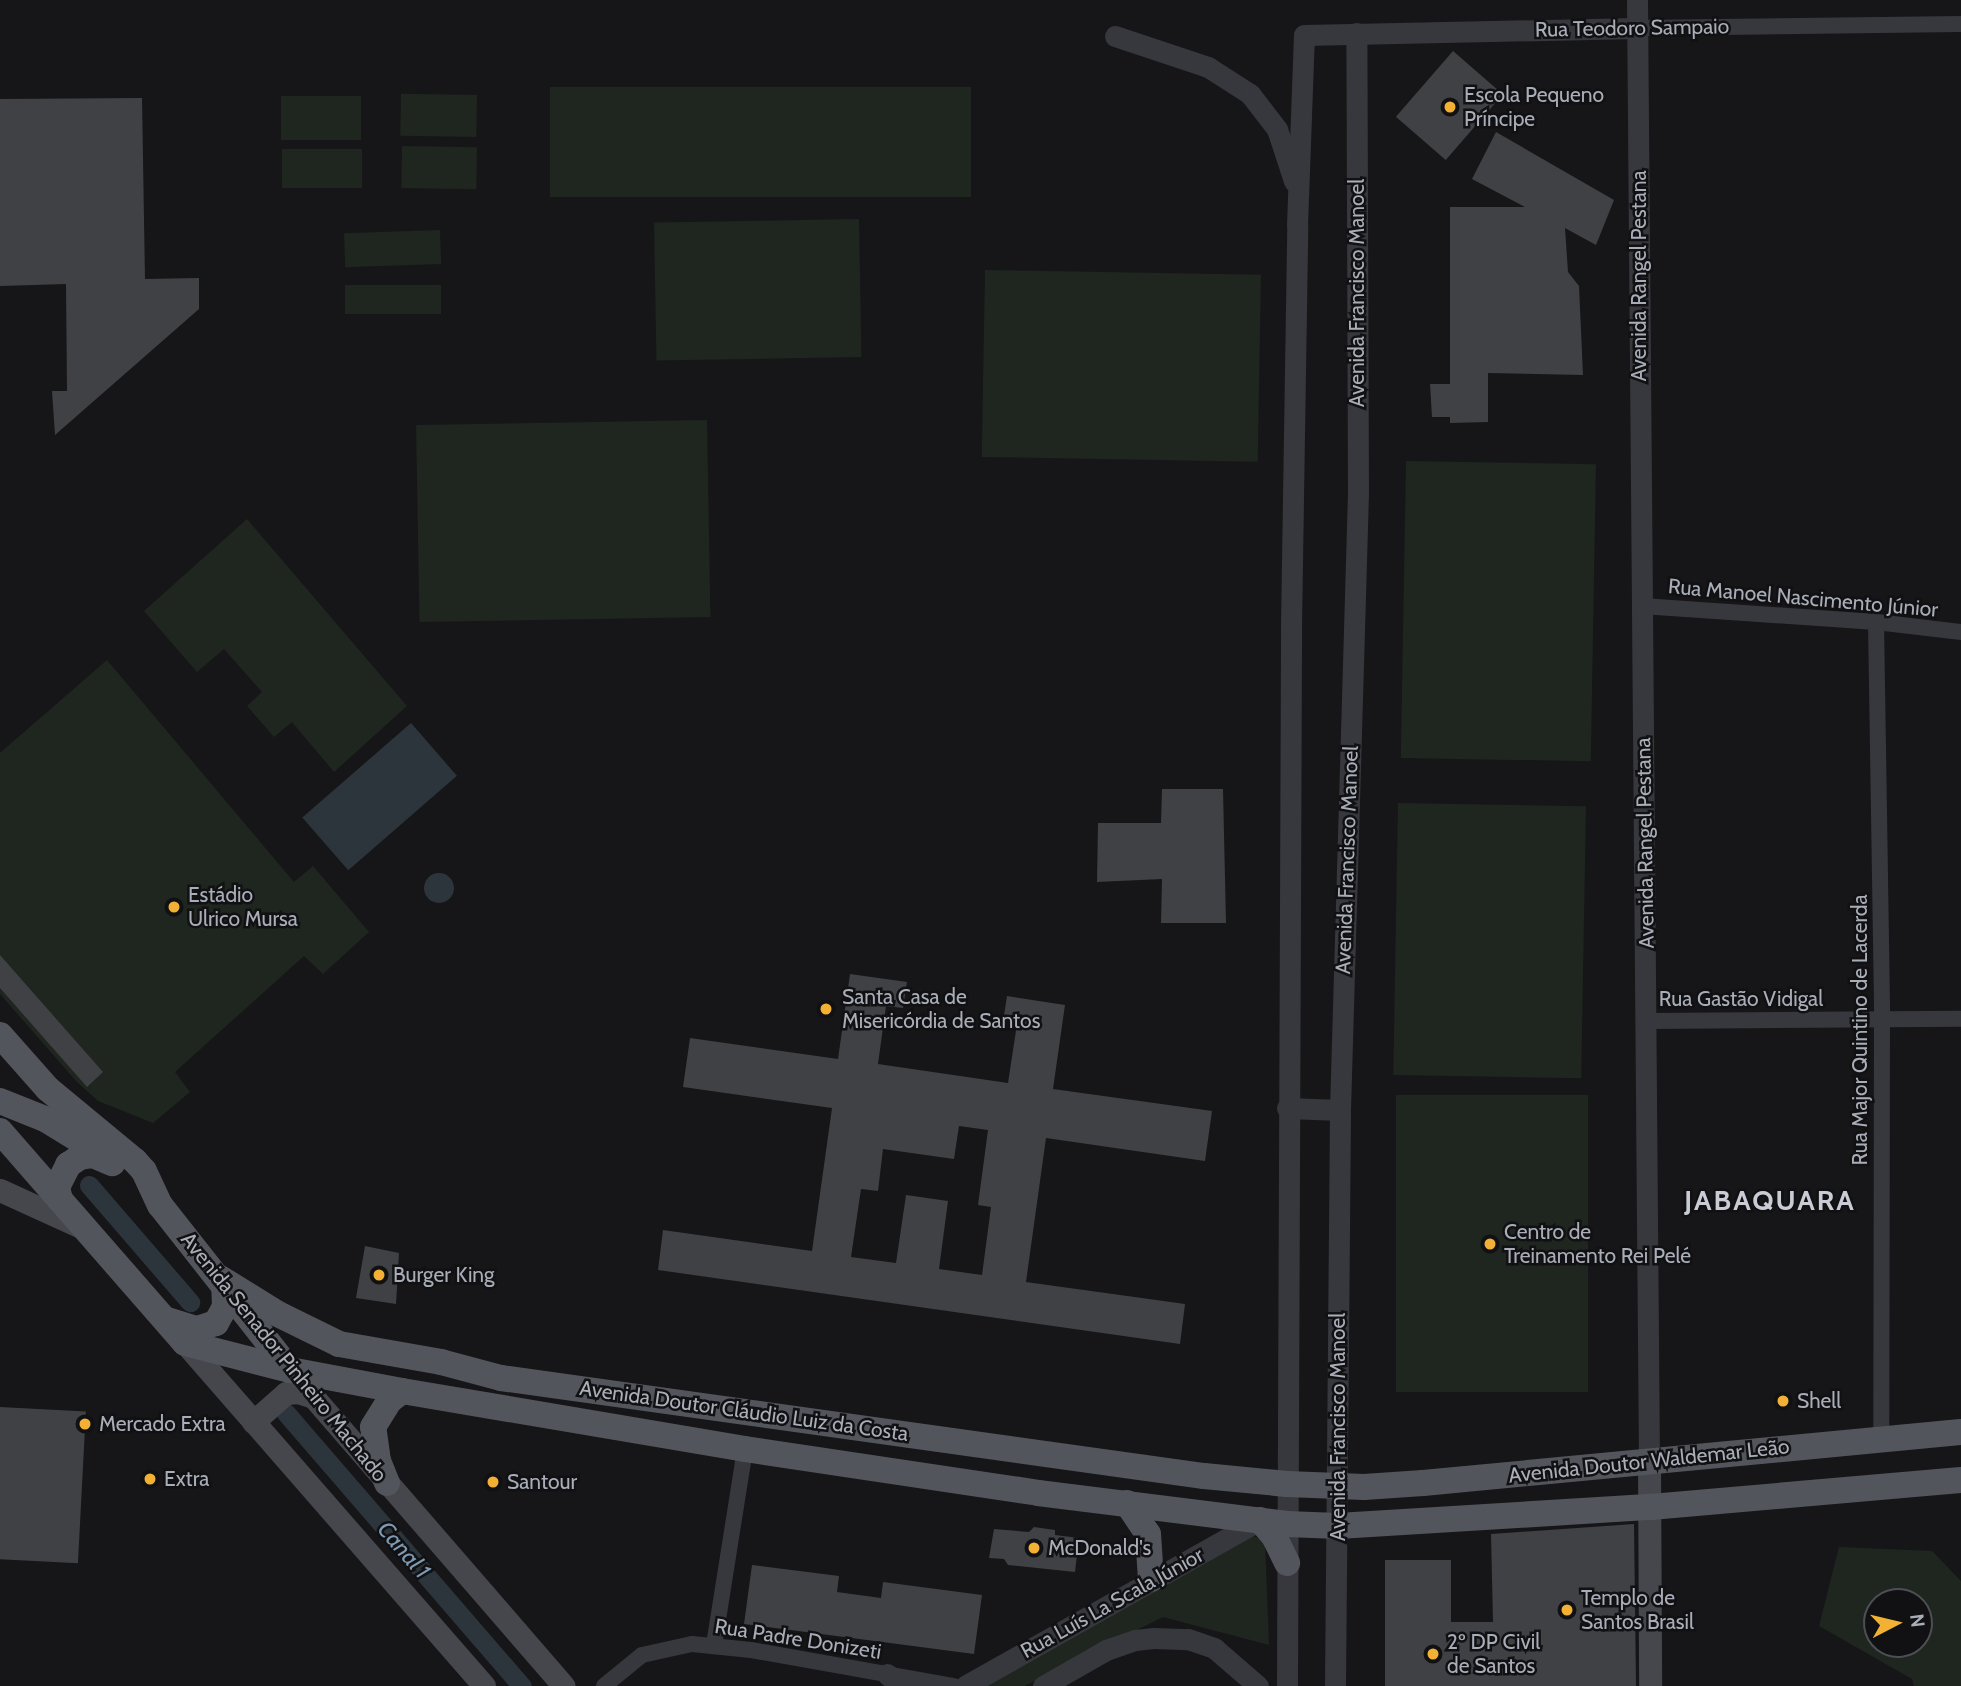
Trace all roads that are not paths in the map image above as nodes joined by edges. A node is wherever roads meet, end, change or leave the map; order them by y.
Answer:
1 (1637, 0) edge
2 (1961, 24) edge
3 (1637, 28) junction
4 (1351, 33) junction
5 (1115, 36) dead end
6 (1299, 200) junction
7 (1642, 606) junction
8 (1876, 622) junction
9 (1961, 632) edge
10 (1961, 1019) edge
11 (1882, 1020) junction
12 (1647, 1021) junction
13 (0, 1035) edge
14 (0, 1101) edge
15 (1292, 1109) junction
16 (1338, 1110) junction
17 (0, 1131) edge
18 (117, 1165) junction
19 (0, 1190) edge
20 (60, 1200) junction
21 (160, 1205) junction
22 (86, 1229) junction
23 (222, 1281) junction
24 (163, 1318) junction
25 (185, 1343) junction
26 (290, 1370) junction
27 (401, 1391) junction
28 (310, 1396) junction
29 (253, 1422) junction
30 (1961, 1432) edge
31 (1881, 1437) junction
32 (744, 1449) junction
33 (1649, 1462) junction
34 (1961, 1480) edge
35 (387, 1483) junction
36 (1338, 1489) junction
37 (1127, 1503) junction
38 (1287, 1506) junction
39 (1651, 1507) junction
40 (1260, 1520) junction
41 (1338, 1526) junction
42 (1287, 1563) junction
43 (1152, 1579) junction
44 (714, 1645) junction
45 (894, 1680) edge
46 (484, 1686) edge
47 (564, 1686) edge
48 (604, 1686) edge
49 (954, 1686) edge
50 (965, 1686) edge
51 (1043, 1686) edge
52 (1258, 1686) edge
53 (1286, 1686) edge
54 (1335, 1686) edge
55 (1650, 1686) edge

1 - 3 street, Avenida Rangel Pestana
2 - 3 street, Rua Teodoro Sampaio
3 - 4 street, Rua Teodoro Sampaio
3 - 7 street, Avenida Rangel Pestana
4 - 6 street, Rua Teodoro Sampaio
4 - 16 street, Avenida Francisco Manoel
5 - 6 street
6 - 15 street
7 - 8 street, Rua Manoel Nascimento Júnior
7 - 12 street, Avenida Rangel Pestana
8 - 9 street, Rua Manoel Nascimento Júnior
8 - 11 street, Rua Major Quintino de Lacerda
10 - 11 street, Rua Gastão Vidigal
11 - 12 street, Rua Gastão Vidigal
11 - 31 street, Rua Major Quintino de Lacerda
12 - 33 street, Avenida Rangel Pestana
13 - 21 main road, Avenida Senador Pinheiro Machado
14 - 18 main road
15 - 16 street
15 - 38 street
16 - 36 street, Avenida Francisco Manoel
17 - 20 main road
18 - 20 main road
18 - 21 main road
19 - 22 main road
20 - 22 main road
21 - 23 main road, Avenida Senador Pinheiro Machado
22 - 24 main road
23 - 24 main road
23 - 26 main road, Avenida Senador Pinheiro Machado
23 - 38 main road, Avenida Doutor Cláudio Luiz da Costa
24 - 25 main road
25 - 26 main road, Avenida Doutor Cláudio Luiz da Costa
25 - 29 main road
26 - 27 main road, Avenida Doutor Cláudio Luiz da Costa
26 - 28 main road, Avenida Senador Pinheiro Machado
27 - 32 main road, Avenida Doutor Cláudio Luiz da Costa
27 - 35 main road
28 - 29 main road
28 - 35 main road, Avenida Senador Pinheiro Machado
29 - 46 main road
30 - 31 main road, Avenida Doutor Waldemar Leão
31 - 33 main road, Avenida Doutor Waldemar Leão
32 - 37 main road, Avenida Doutor Cláudio Luiz da Costa
32 - 44 street
33 - 36 main road, Avenida Doutor Waldemar Leão
33 - 39 main road, Avenida Rangel Pestana
34 - 39 main road, Avenida Doutor Waldemar Leão
35 - 47 main road, Avenida Senador Pinheiro Machado
36 - 38 main road, Avenida Doutor Waldemar Leão
36 - 41 street, Avenida Francisco Manoel
37 - 40 main road, Avenida Doutor Cláudio Luiz da Costa
37 - 43 main road
38 - 40 main road, Avenida Doutor Cláudio Luiz da Costa
38 - 41 main road, Avenida Doutor Waldemar Leão
38 - 42 street
39 - 41 main road, Avenida Doutor Waldemar Leão
39 - 55 main road, Avenida Rangel Pestana
40 - 42 main road
40 - 43 street, Rua Luís La Scala Júnior
41 - 54 street, Avenida Francisco Manoel
42 - 53 street
43 - 50 street, Rua Luís La Scala Júnior
44 - 45 street, Rua Padre Donizeti
44 - 48 street, Rua Padre Donizeti
45 - 49 street, Rua Padre Donizeti
51 - 52 street, Rua Luís La Scala Júnior

